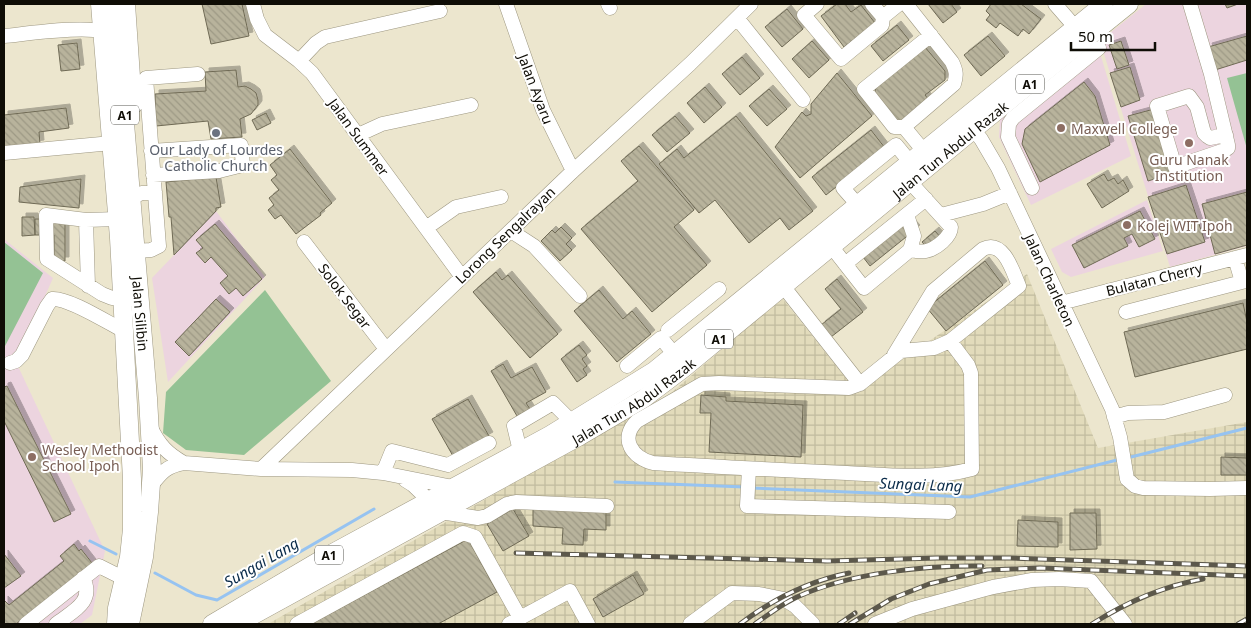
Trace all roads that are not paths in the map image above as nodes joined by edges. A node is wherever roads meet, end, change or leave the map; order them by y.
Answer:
1 (100, 4) edge
2 (115, 4) edge
3 (128, 4) edge
4 (253, 4) edge
5 (506, 4) edge
6 (751, 4) edge
7 (818, 4) edge
8 (872, 4) edge
9 (899, 4) edge
10 (906, 4) edge
11 (1055, 4) edge
12 (1104, 4) edge
13 (1123, 4) edge
14 (1129, 4) edge
15 (1190, 4) edge
16 (440, 11) dead end
17 (883, 17) junction
18 (737, 18) junction
19 (1074, 27) junction
20 (103, 32) junction
21 (931, 35) junction
22 (4, 36) edge
23 (1099, 48) dead end
24 (299, 61) junction
25 (1054, 65) junction
26 (198, 74) dead end
27 (804, 100) dead end
28 (471, 105) dead end
29 (136, 106) junction
30 (969, 124) junction
31 (904, 127) junction
32 (1226, 134) junction
33 (358, 135) junction
34 (112, 143) junction
35 (151, 151) junction
36 (4, 154) edge
37 (917, 156) junction
38 (1023, 169) junction
39 (573, 171) junction
40 (153, 175) junction
41 (1003, 179) junction
42 (910, 182) junction
43 (1032, 188) dead end
44 (155, 192) junction
45 (1010, 193) junction
46 (501, 197) dead end
47 (131, 198) junction
48 (926, 199) junction
49 (906, 215) junction
50 (940, 215) junction
51 (118, 219) junction
52 (86, 220) junction
53 (426, 228) junction
54 (511, 231) junction
55 (304, 242) dead end
56 (831, 246) junction
57 (910, 250) junction
58 (135, 251) junction
59 (1241, 256) edge
60 (845, 264) junction
61 (462, 277) junction
62 (1245, 281) edge
63 (88, 286) junction
64 (783, 286) junction
65 (719, 289) dead end
66 (580, 296) dead end
67 (131, 299) junction
68 (1061, 303) junction
69 (696, 308) junction
70 (1126, 312) dead end
71 (710, 325) junction
72 (668, 330) dead end
73 (126, 332) junction
74 (950, 341) junction
75 (386, 349) junction
76 (675, 355) junction
77 (893, 356) junction
78 (10, 364) dead end
79 (627, 366) dead end
80 (860, 384) junction
81 (1225, 395) dead end
82 (129, 410) junction
83 (1114, 417) junction
84 (572, 422) junction
85 (151, 426) junction
86 (489, 443) dead end
87 (520, 451) junction
88 (151, 455) junction
89 (184, 463) junction
90 (262, 469) junction
91 (383, 473) junction
92 (748, 474) junction
93 (402, 478) junction
94 (150, 487) junction
95 (453, 487) junction
96 (1247, 488) edge
97 (435, 506) junction
98 (607, 506) dead end
99 (949, 512) dead end
100 (83, 578) junction
101 (124, 578) junction
102 (135, 600) junction
103 (115, 619) edge
104 (237, 621) edge
105 (515, 621) edge
106 (805, 621) edge
107 (1120, 623) edge
108 (26, 624) edge
109 (56, 624) edge
110 (130, 624) edge
111 (141, 624) edge
112 (212, 624) edge
113 (297, 624) edge
114 (588, 624) edge
115 (690, 624) edge
116 (874, 624) edge

1 - 20 main road, Jalan Silibin / A1
2 - 29 main road, Jalan Silibin / A1
3 - 29 street
4 - 24 street, Jalan Summer
5 - 39 street, Jalan Ayaru
6 - 18 street, Lorong Sengalrayan
7 - 17 street
8 - 17 street
9 - 17 street
10 - 21 street
11 - 19 street
12 - 19 main road, Jalan Tun Abdul Razak / A1
13 - 19 main road
14 - 25 main road, Jalan Tun Abdul Razak / A1
15 - 32 street
16 - 24 street
18 - 27 street
18 - 39 street, Lorong Sengalrayan
19 - 25 main road
19 - 30 main road, Jalan Tun Abdul Razak / A1
20 - 22 street
20 - 34 main road, Jalan Silibin / A1
21 - 31 street
21 - 31 street
23 - 38 street
24 - 33 street, Jalan Summer
25 - 30 main road, Jalan Tun Abdul Razak / A1
26 - 29 street
28 - 33 street
29 - 35 street
29 - 47 main road, Jalan Silibin / A1
30 - 37 main road, Jalan Tun Abdul Razak / A1
30 - 41 street, Jalan Charleton
30 - 42 main road, Jalan Tun Abdul Razak / A1
31 - 37 street
32 - 32 street
33 - 53 street, Jalan Summer
34 - 36 street
34 - 51 main road, Jalan Silibin / A1
35 - 40 street
35 - 40 street
37 - 71 main road, Jalan Tun Abdul Razak / A1
38 - 41 street
38 - 43 street
39 - 54 street, Lorong Sengalrayan
40 - 44 street
41 - 45 street, Jalan Charleton
42 - 48 street
42 - 56 main road, Jalan Tun Abdul Razak / A1
44 - 47 street
44 - 58 street
45 - 50 street
45 - 68 street, Jalan Charleton
46 - 53 street
47 - 58 main road, Jalan Silibin / A1
48 - 49 street
48 - 50 street
49 - 57 street
49 - 60 street
50 - 57 street
51 - 52 street
51 - 67 main road, Jalan Silibin / A1
52 - 63 street
52 - 63 street
53 - 61 street, Jalan Summer
54 - 61 street, Lorong Sengalrayan
54 - 66 street
55 - 75 street, Solok Segar
56 - 60 street
56 - 64 main road, Jalan Tun Abdul Razak / A1
57 - 60 street
58 - 67 main road, Jalan Silibin / A1
59 - 62 street
59 - 68 street, Bulatan Cherry
61 - 75 street, Lorong Sengalrayan
62 - 70 street
63 - 67 street
64 - 80 street
64 - 97 main road, Jalan Tun Abdul Razak / A1
65 - 69 street
67 - 73 main road, Jalan Silibin / A1
67 - 85 main road, Jalan Silibin / A1
68 - 83 street, Jalan Charleton
69 - 71 street
69 - 72 street
71 - 76 main road, Jalan Tun Abdul Razak / A1
73 - 78 street
73 - 82 main road, Jalan Silibin / A1
74 - 77 street
74 - 77 street
74 - 92 street
75 - 90 street, Lorong Sengalrayan
76 - 79 street
76 - 84 main road, Jalan Tun Abdul Razak / A1
77 - 80 street
80 - 92 street
81 - 83 street
82 - 88 main road
82 - 101 main road, Jalan Silibin / A1
83 - 96 street, Jalan Charleton
84 - 87 main road, Jalan Tun Abdul Razak / A1
84 - 87 street
85 - 88 main road, Jalan Silibin / A1
85 - 89 street
86 - 91 street
87 - 95 main road, Jalan Tun Abdul Razak / A1
88 - 94 main road, Jalan Silibin / A1
89 - 90 street
89 - 94 street
90 - 91 street
91 - 93 street
92 - 99 street
93 - 95 street
93 - 97 street
94 - 102 main road, Jalan Silibin / A1
95 - 97 main road, Jalan Tun Abdul Razak / A1
97 - 98 street
97 - 104 main road, Jalan Tun Abdul Razak / A1
100 - 101 street
100 - 108 street
100 - 109 street
101 - 103 main road, Jalan Silibin / A1
102 - 110 main road, Jalan Silibin / A1
102 - 111 main road
104 - 112 main road, Jalan Tun Abdul Razak / A1
105 - 113 street
105 - 114 street
106 - 115 street
107 - 116 street

